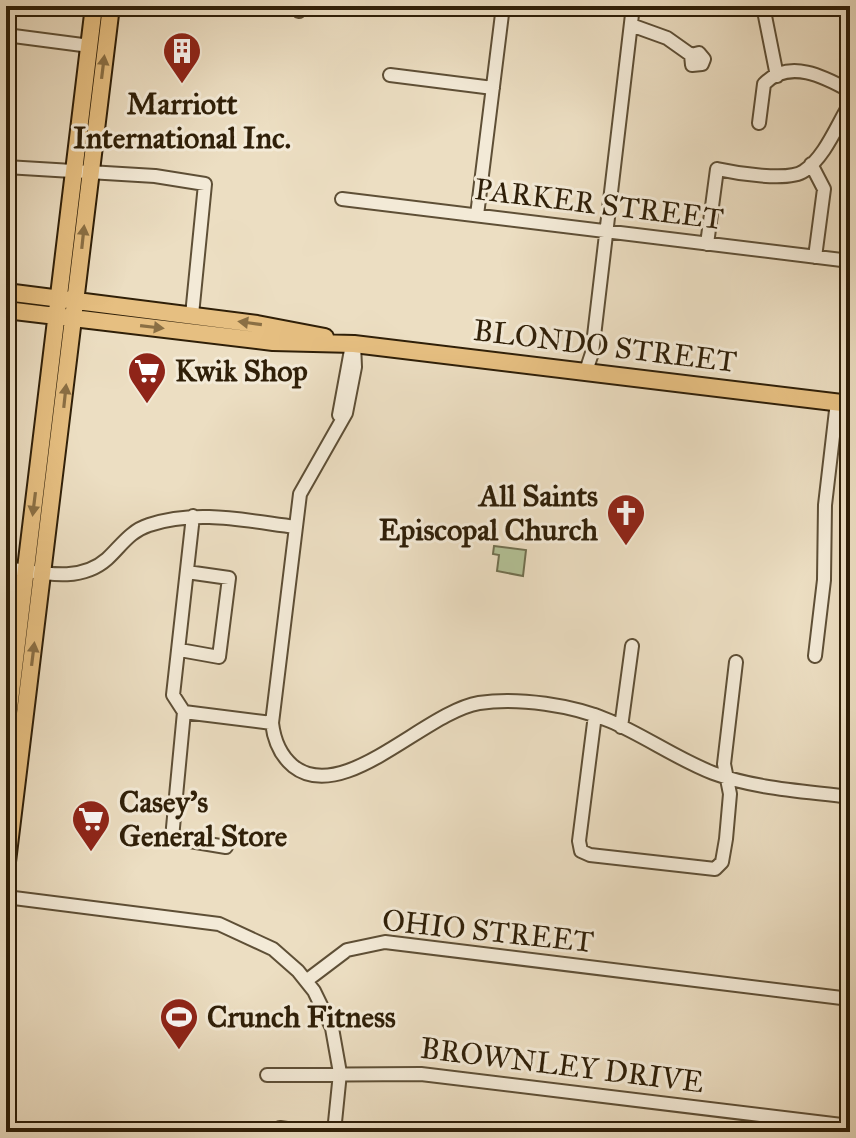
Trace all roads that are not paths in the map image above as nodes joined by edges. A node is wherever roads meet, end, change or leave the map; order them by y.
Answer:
1 (94, 6) edge
2 (111, 6) edge
3 (503, 6) edge
4 (633, 6) edge
5 (763, 6) edge
6 (631, 25) junction
7 (6, 35) edge
8 (90, 46) junction
9 (691, 55) dead end
10 (390, 75) dead end
11 (777, 76) junction
12 (493, 88) junction
13 (850, 91) edge
14 (850, 104) edge
15 (759, 123) dead end
16 (811, 164) junction
17 (6, 167) edge
18 (82, 172) junction
19 (342, 199) dead end
20 (477, 215) junction
21 (606, 231) junction
22 (707, 244) junction
23 (815, 257) junction
24 (850, 261) edge
25 (6, 292) edge
26 (67, 308) junction
27 (6, 310) edge
28 (192, 315) junction
29 (354, 344) junction
30 (586, 371) junction
31 (843, 403) edge
32 (193, 516) junction
33 (296, 527) junction
34 (6, 568) edge
35 (35, 571) junction
36 (187, 572) junction
37 (632, 646) dead end
38 (180, 650) junction
39 (815, 656) dead end
40 (736, 662) dead end
41 (184, 712) junction
42 (595, 715) junction
43 (273, 727) junction
44 (621, 727) junction
45 (6, 734) edge
46 (727, 777) junction
47 (850, 797) edge
48 (226, 847) dead end
49 (6, 870) edge
50 (6, 897) edge
51 (306, 981) junction
52 (850, 999) edge
53 (340, 1073) junction
54 (267, 1075) dead end
55 (850, 1126) edge
56 (276, 1132) edge
57 (308, 1132) edge
58 (334, 1132) edge

1 - 8 main road
18 -> 2 main road
3 - 12 street
4 - 6 street
5 - 11 street
6 - 9 street
6 - 21 street
7 - 8 street
8 - 18 main road
10 - 12 street
11 - 13 street
11 - 15 street
12 - 20 street
14 - 16 street
16 - 22 street
16 - 23 street
17 - 18 street
18 - 26 main road
18 - 28 street
19 - 20 street, PARKER STREET
20 - 21 street, PARKER STREET
21 - 22 street, PARKER STREET
21 - 30 street
22 - 23 street, PARKER STREET
23 - 24 street, PARKER STREET
25 - 26 main road, BLONDO STREET
26 - 27 main road, BLONDO STREET
26 - 28 main road, BLONDO STREET
26 -> 29 main road, BLONDO STREET
26 - 35 main road
29 -> 28 main road, BLONDO STREET
29 - 30 main road, BLONDO STREET
29 - 33 street
30 - 31 main road, BLONDO STREET
31 - 39 street
32 - 33 street
32 - 35 street
32 - 36 street
33 - 43 street
34 - 35 street
35 - 45 main road
49 -> 35 main road
36 - 38 street
36 - 38 street
37 - 44 street
38 - 41 street
40 - 46 street
41 - 43 street
41 - 48 street
42 - 43 street
42 - 44 street
42 - 46 street
44 - 46 street
46 - 47 street
50 - 51 street
51 - 52 street, OHIO STREET
51 - 53 street
53 - 54 street, BROWNLEY DRIVE
53 - 55 street, BROWNLEY DRIVE
53 - 58 street
56 - 57 street

